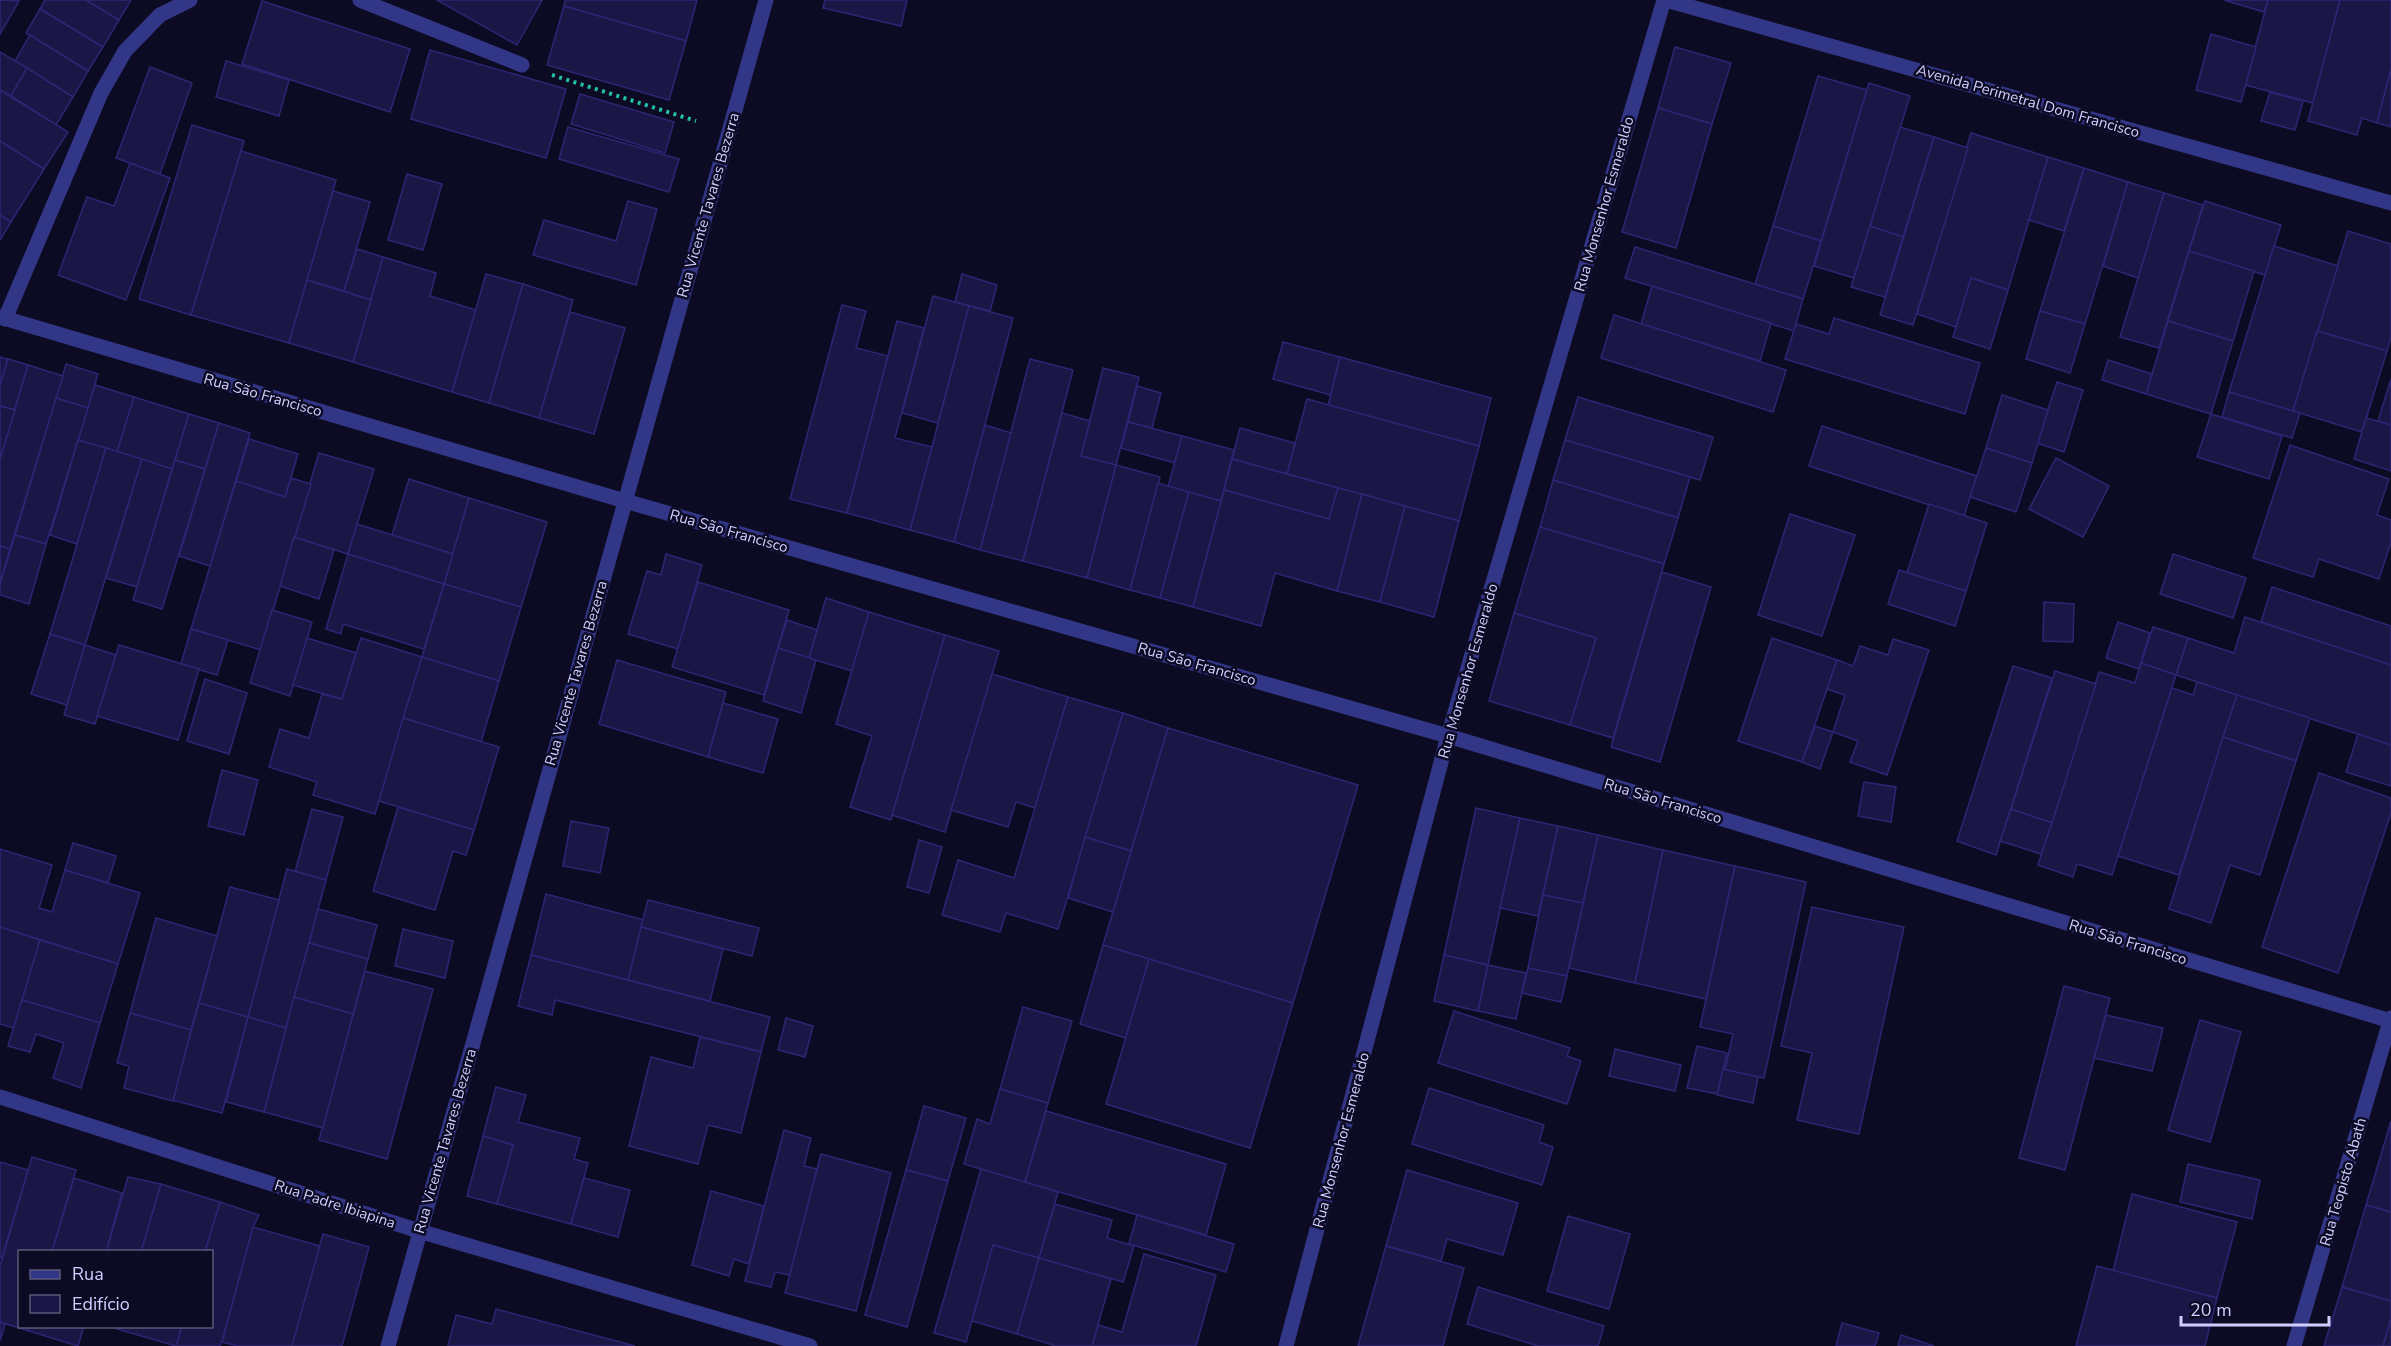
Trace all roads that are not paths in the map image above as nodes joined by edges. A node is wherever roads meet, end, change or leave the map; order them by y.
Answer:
1 (190, 0) edge
2 (360, 0) edge
3 (765, 0) edge
4 (1665, 0) edge
5 (522, 65) road end
6 (2391, 203) edge
7 (3, 318) edge
8 (625, 501) junction
9 (1449, 736) junction
10 (2391, 1020) edge
11 (0, 1097) edge
12 (419, 1231) junction
13 (388, 1346) edge
14 (810, 1346) edge
15 (1286, 1346) edge
16 (2294, 1346) edge

1 - 7 street
2 - 5 street
3 - 8 street, Rua Vicente Tavares Bezerra
4 - 6 street, Avenida Perimetral Dom Francisco
4 - 9 street, Rua Monsenhor Esmeraldo
7 - 8 street, Rua São Francisco
8 - 9 street, Rua São Francisco
8 - 12 street, Rua Vicente Tavares Bezerra
9 - 10 street, Rua São Francisco
9 - 15 street, Rua Monsenhor Esmeraldo
10 - 16 street, Rua Teopisto Abath
11 - 12 street, Rua Padre Ibiapina
12 - 13 street, Rua Vicente Tavares Bezerra
12 - 14 street, Rua Padre Ibiapina

